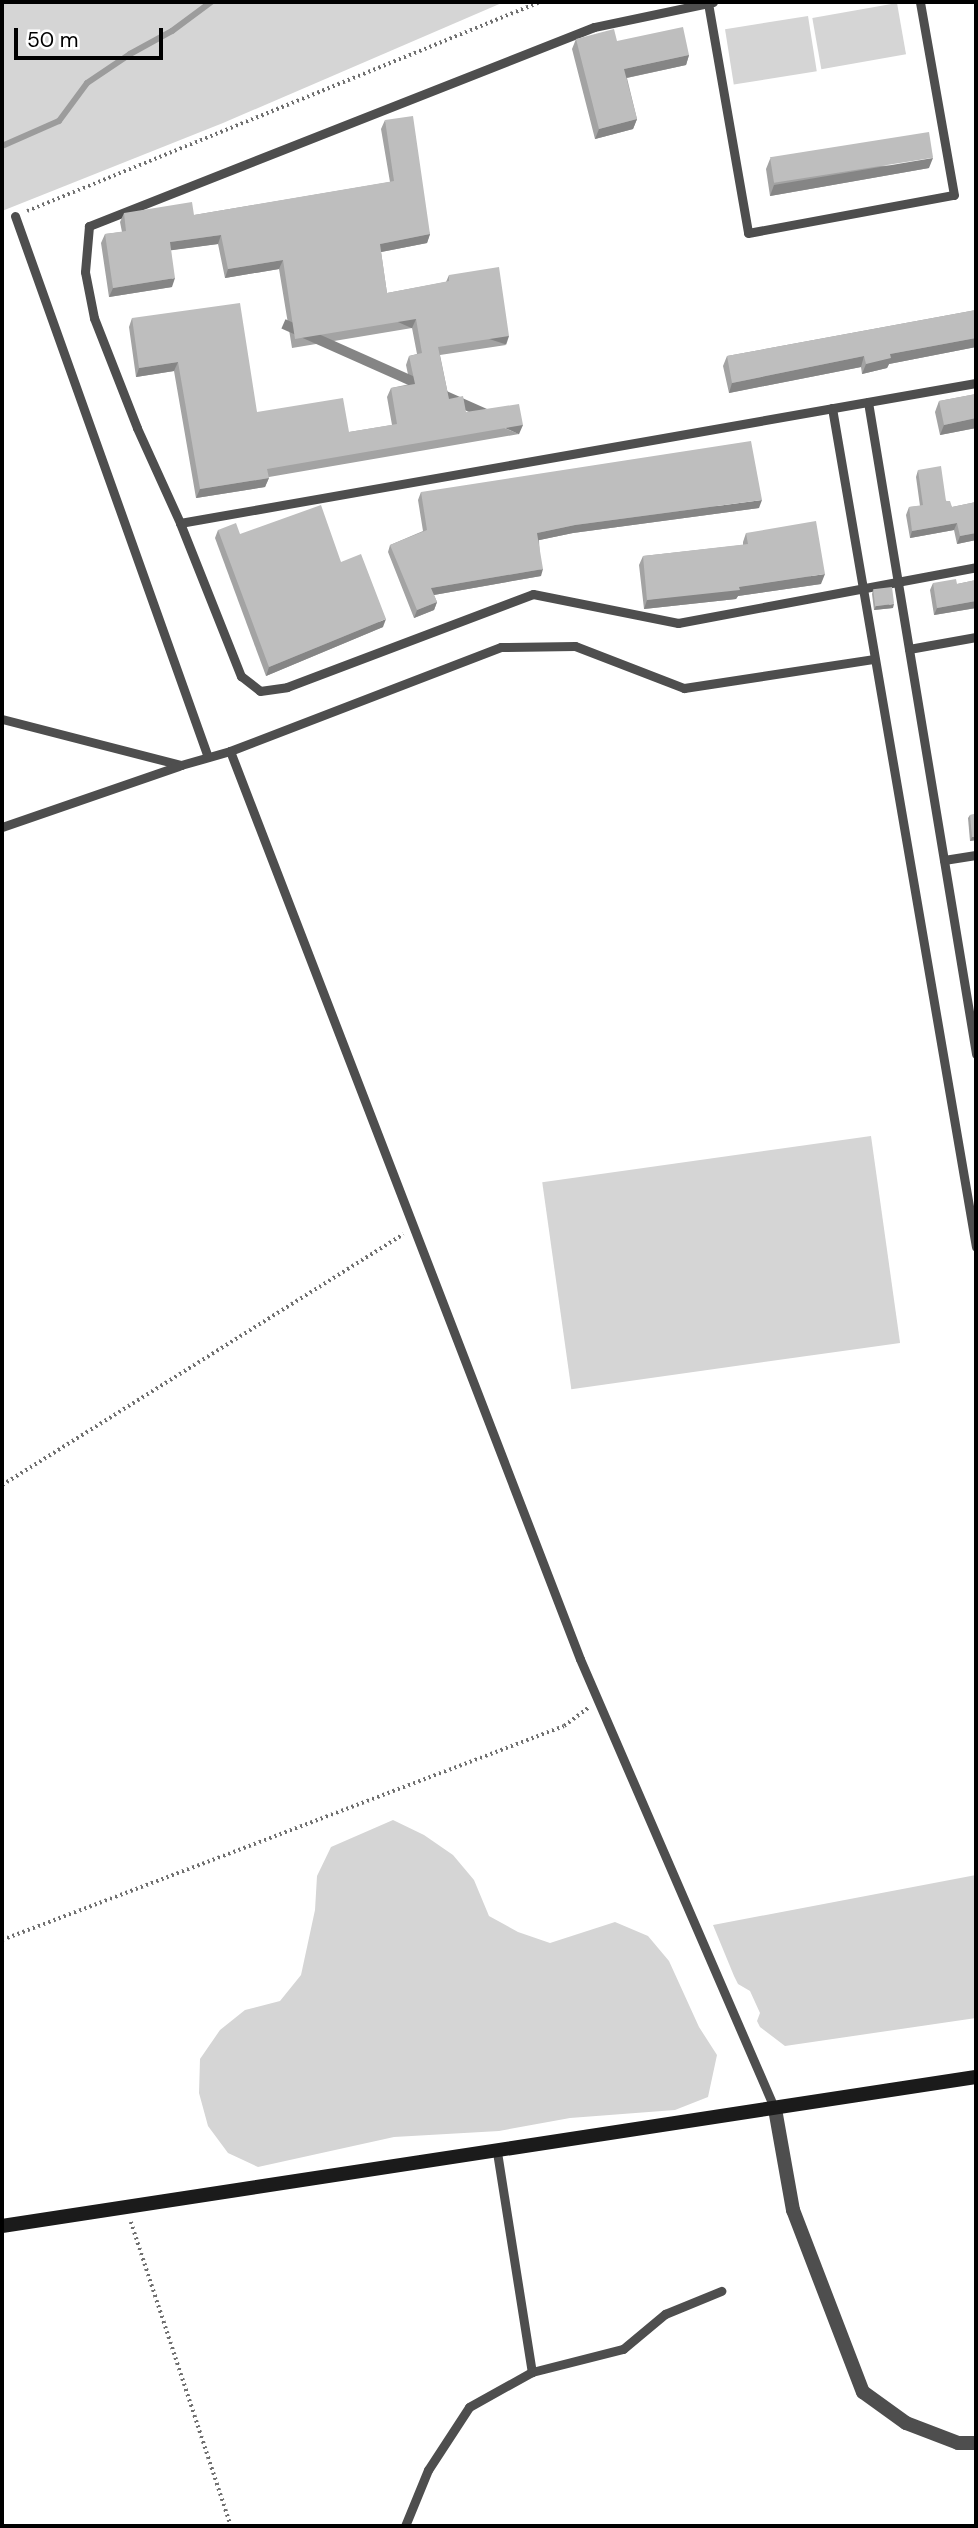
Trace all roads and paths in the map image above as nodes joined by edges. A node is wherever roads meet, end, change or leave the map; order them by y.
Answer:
1 (540, 2) edge
2 (713, 2) edge
3 (920, 2) edge
4 (708, 3) edge
5 (15, 216) joint
6 (976, 383) edge
7 (868, 402) junction
8 (832, 408) junction
9 (180, 523) junction
10 (976, 566) edge
11 (898, 581) junction
12 (862, 586) junction
13 (976, 636) edge
14 (909, 649) junction
15 (873, 659) junction
16 (2, 719) edge
17 (230, 751) junction
18 (208, 757) junction
19 (181, 765) junction
20 (2, 827) edge
21 (976, 855) edge
22 (944, 860) junction
23 (976, 1054) edge
24 (414, 1227) junction
25 (976, 1247) edge
26 (2, 1485) edge
27 (598, 1701) junction
28 (2, 1940) edge
29 (976, 2077) edge
30 (775, 2109) junction
31 (497, 2152) junction
32 (127, 2207) junction
33 (2, 2226) edge
34 (721, 2291) dead end
35 (532, 2372) junction
36 (976, 2444) edge
37 (231, 2526) edge
38 (405, 2526) edge

1 - 5 path
2 - 4 lane
3 - 4 lane
4 - 9 lane
5 - 18 lane
6 - 7 lane
7 - 8 lane
7 - 11 lane
8 - 9 lane
8 - 12 lane
9 - 12 lane
10 - 11 lane
11 - 12 lane
11 - 14 lane
12 - 15 lane
13 - 14 lane
14 - 22 lane
15 - 17 lane
15 - 25 lane
16 - 19 lane
17 - 18 lane
17 - 24 lane
18 - 19 lane
19 - 20 lane
21 - 22 lane
22 - 23 lane
24 - 26 path
24 - 27 lane
27 - 28 path
27 - 30 lane
29 - 30 main road
30 - 31 main road
30 - 36 street
31 - 32 main road
31 - 35 lane
32 - 33 main road
32 - 37 path
34 - 35 lane
35 - 38 lane

